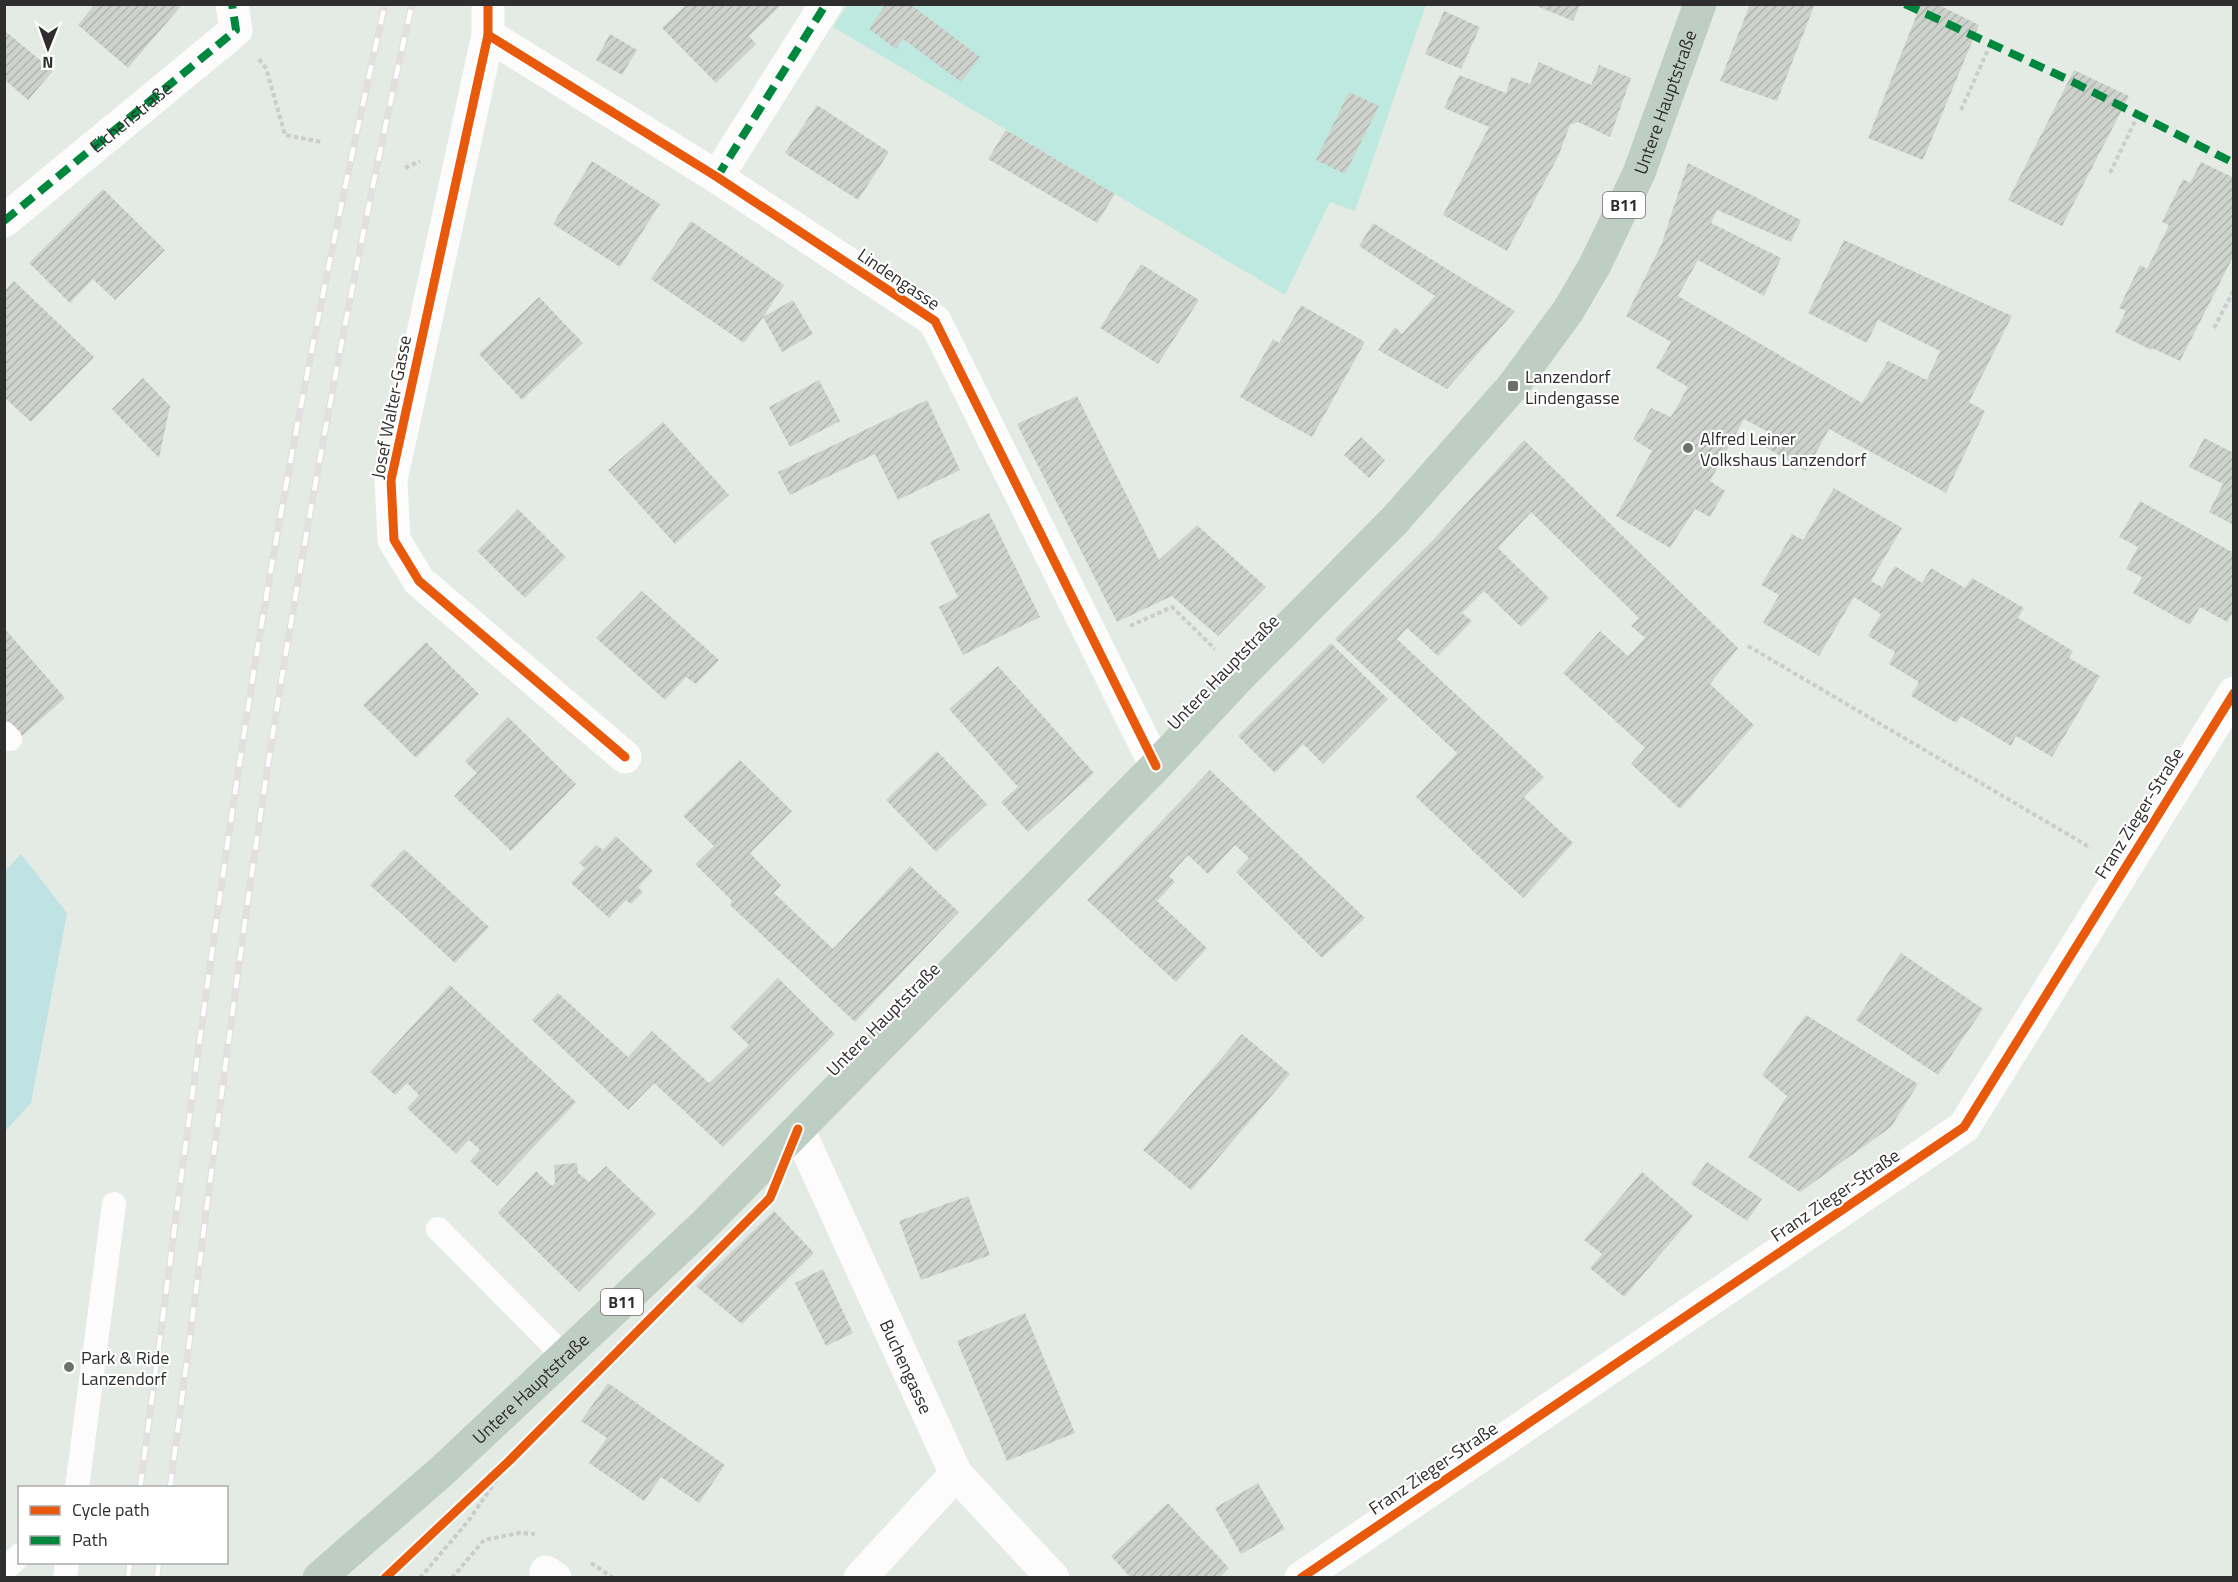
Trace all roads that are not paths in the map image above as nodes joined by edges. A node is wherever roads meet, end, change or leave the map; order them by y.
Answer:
1 (826, 4) edge
2 (1700, 4) edge
3 (234, 17) edge
4 (488, 20) edge
5 (717, 177) junction
6 (4, 221) edge
7 (2234, 693) edge
8 (625, 757) dead end
9 (1156, 766) junction
10 (798, 1129) junction
11 (114, 1204) dead end
12 (438, 1229) dead end
13 (564, 1356) junction
14 (956, 1474) junction
15 (77, 1486) edge
16 (18, 1557) edge
17 (4, 1570) edge
18 (319, 1578) edge
19 (860, 1578) edge
20 (1053, 1578) edge
21 (1301, 1578) edge

1 - 5 street
2 - 9 main road, Untere Hauptstraße / B11
3 - 6 street, Eichenstraße
4 - 5 street, Lindengasse
4 - 8 street, Josef Walter-Gasse
5 - 9 street, Lindengasse
7 - 21 street, Franz Zieger-Straße
9 - 10 main road, Untere Hauptstraße / B11
10 - 13 main road, Untere Hauptstraße / B11
10 - 14 street, Buchengasse
11 - 15 lane
12 - 13 lane
13 - 18 main road, Untere Hauptstraße / B11
14 - 19 street
14 - 20 street, Buchengasse
16 - 17 lane

